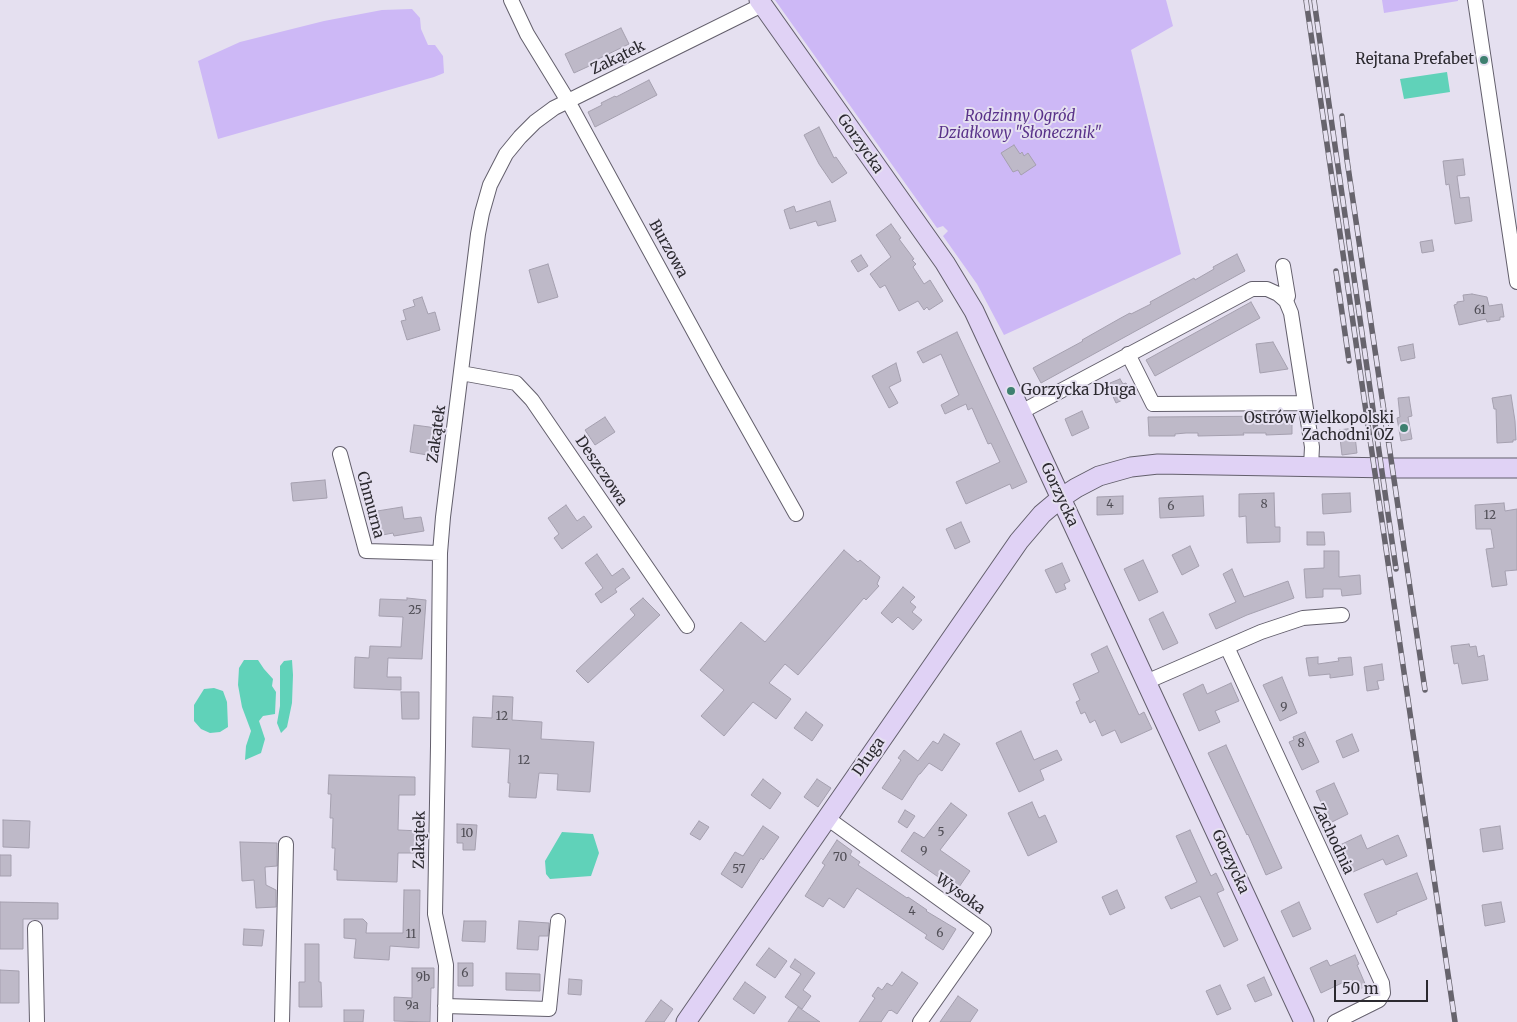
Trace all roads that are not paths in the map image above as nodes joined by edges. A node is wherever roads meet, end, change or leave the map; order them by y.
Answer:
1 (511, 0) edge
2 (1475, 0) edge
3 (760, 2) edge
4 (568, 100) junction
5 (1283, 266) dead end
6 (1517, 282) edge
7 (1286, 301) junction
8 (1128, 354) junction
9 (461, 374) junction
10 (1305, 403) junction
11 (1021, 412) junction
12 (340, 454) dead end
13 (1311, 466) junction
14 (1517, 468) edge
15 (1061, 498) junction
16 (796, 514) dead end
17 (440, 553) junction
18 (1342, 614) dead end
19 (687, 626) dead end
20 (1227, 647) junction
21 (1146, 682) junction
22 (827, 818) junction
23 (286, 844) dead end
24 (558, 921) dead end
25 (35, 928) dead end
26 (446, 1006) junction
27 (37, 1022) edge
28 (282, 1022) edge
29 (445, 1022) edge
30 (686, 1022) edge
31 (920, 1022) edge
32 (1304, 1022) edge
33 (1335, 1022) edge

1 - 4 street, Burzowa
2 - 6 street
3 - 4 street, Zakątek
3 - 11 street, Gorzycka
4 - 9 street, Zakątek
4 - 16 street, Burzowa
5 - 7 street
7 - 8 street
7 - 10 street
8 - 10 street
8 - 11 street
9 - 17 street, Zakątek
9 - 19 street, Deszczowa
10 - 13 street
11 - 15 street, Gorzycka
12 - 17 street, Chmurna
13 - 14 street, Długa
13 - 15 street, Długa
15 - 21 street, Gorzycka
15 - 22 street, Długa
17 - 26 street, Zakątek
18 - 20 street
20 - 21 street
20 - 33 street, Zachodnia
21 - 32 street, Gorzycka
22 - 30 street, Długa
22 - 31 street, Wysoka
23 - 28 street
24 - 26 street
25 - 27 street
26 - 29 street, Zakątek

